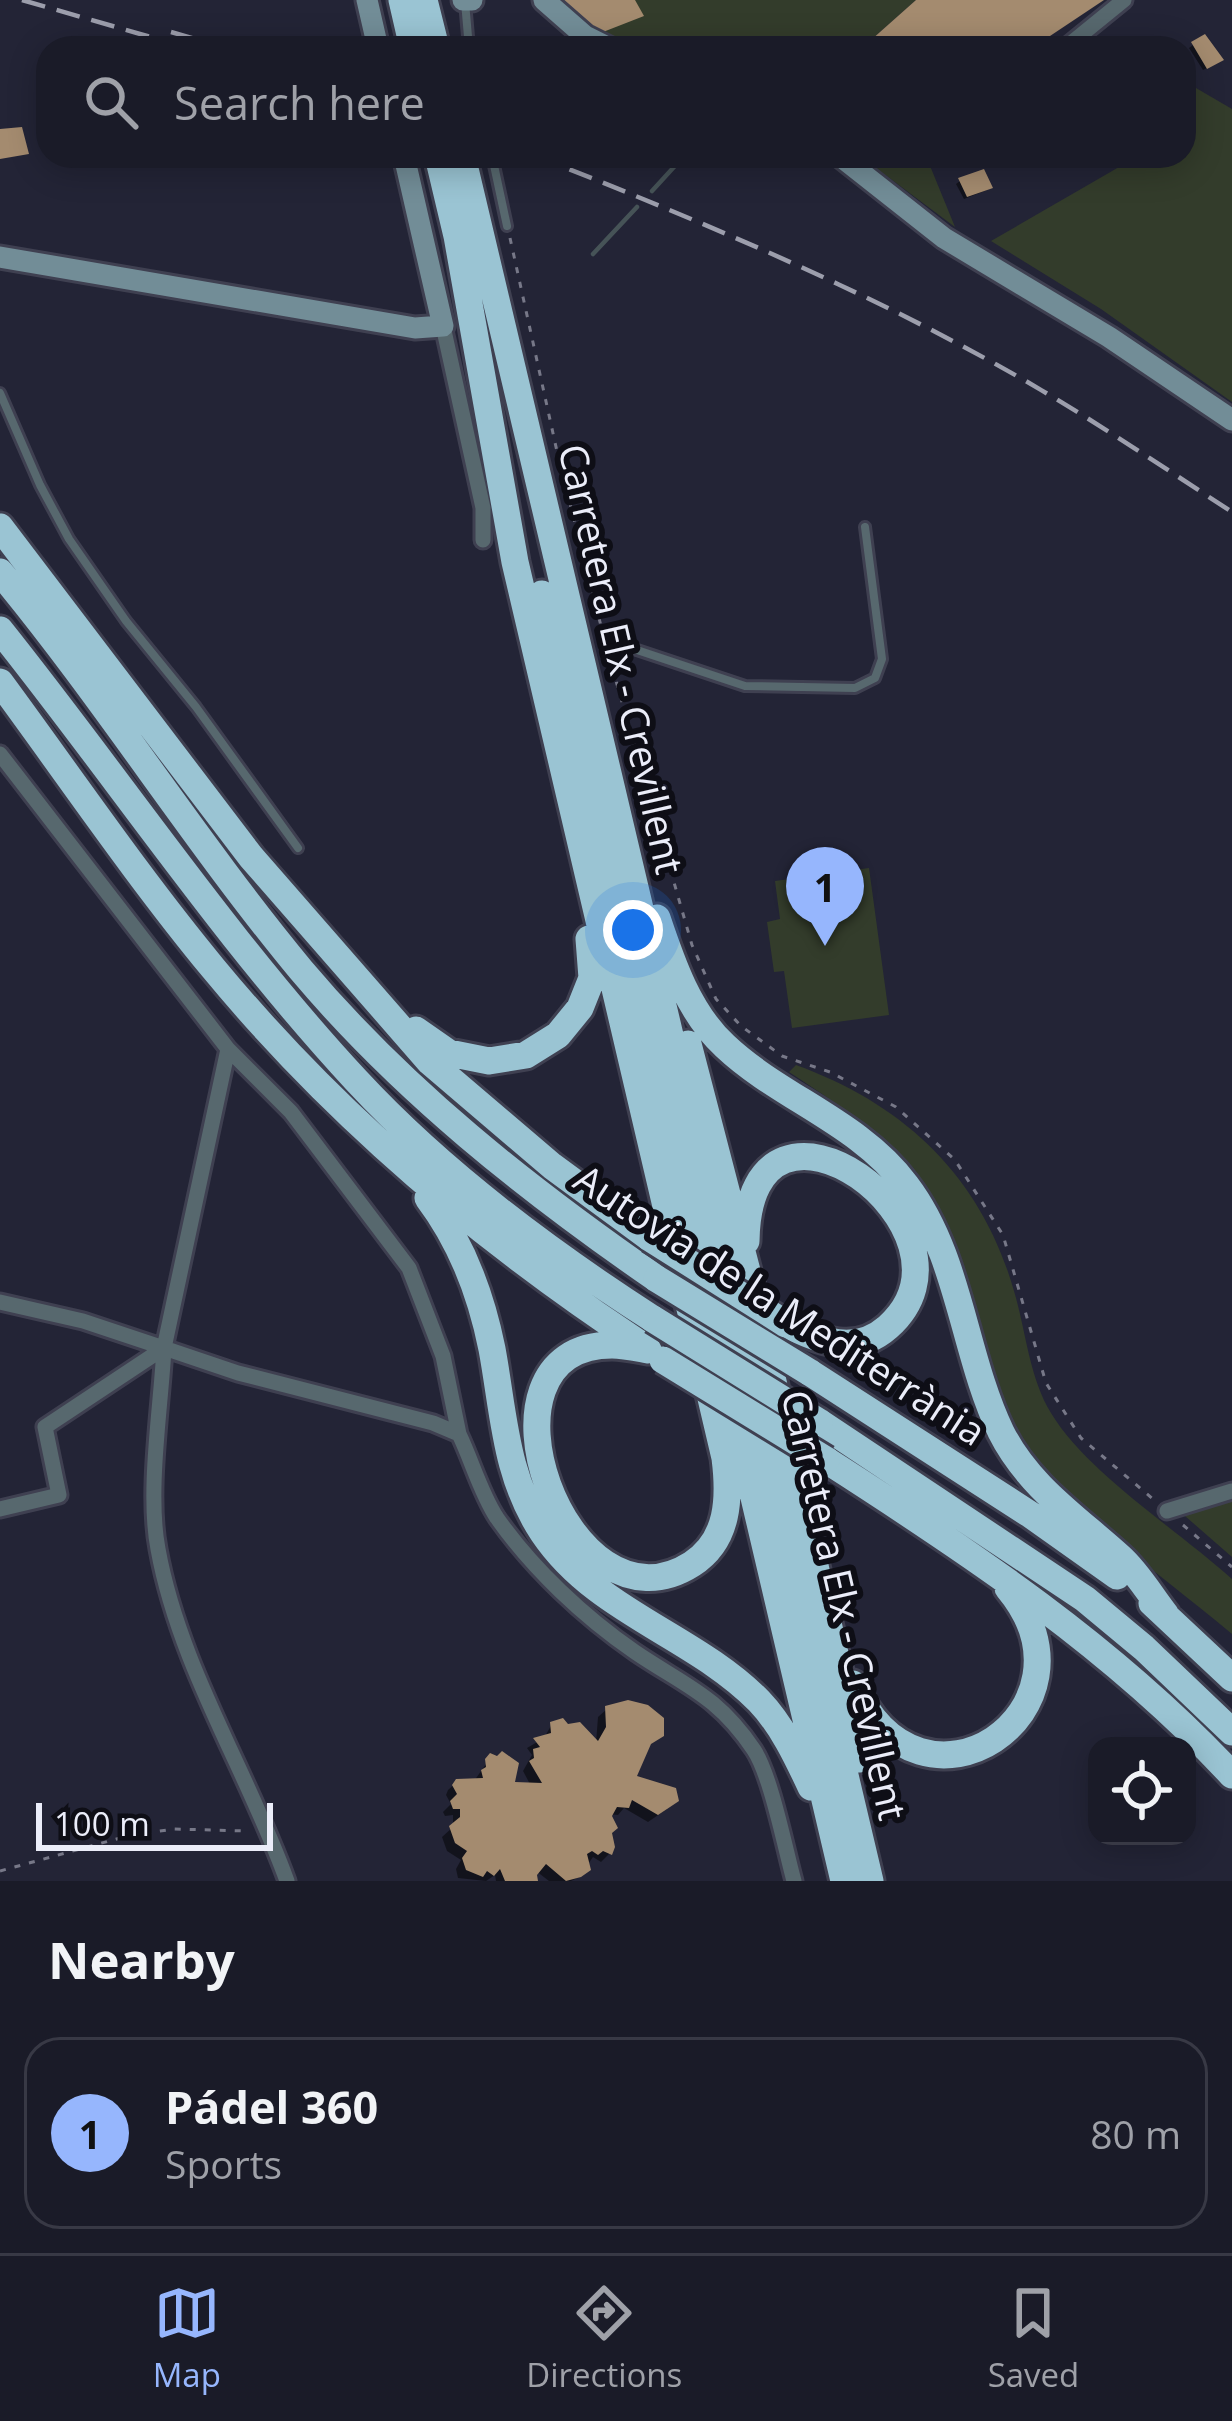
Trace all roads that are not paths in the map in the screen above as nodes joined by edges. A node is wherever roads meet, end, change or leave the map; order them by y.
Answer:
1 (402, 0) edge
2 (424, 0) edge
3 (467, 0) edge
4 (532, 0) edge
5 (544, 0) edge
6 (1124, 0) edge
7 (416, 36) edge
8 (421, 36) edge
9 (468, 36) edge
10 (577, 36) edge
11 (585, 36) edge
12 (1080, 36) edge
13 (407, 168) edge
14 (441, 168) edge
15 (465, 168) edge
16 (495, 168) edge
17 (855, 168) edge
18 (867, 168) edge
19 (507, 226) road end
20 (457, 236) junction
21 (0, 257) edge
22 (443, 326) junction
23 (0, 393) edge
24 (1232, 416) edge
25 (866, 526) dead end
26 (0, 527) edge
27 (483, 540) dead end
28 (561, 571) junction
29 (0, 572) edge
30 (0, 630) edge
31 (604, 638) road end
32 (0, 682) edge
33 (556, 740) junction
34 (0, 754) edge
35 (298, 848) dead end
36 (650, 898) junction
37 (376, 1002) junction
38 (228, 1049) junction
39 (408, 1171) junction
40 (754, 1298) junction
41 (0, 1301) edge
42 (164, 1348) junction
43 (656, 1355) junction
44 (459, 1435) junction
45 (1232, 1491) edge
46 (0, 1509) edge
47 (1167, 1511) road end
48 (985, 1562) junction
49 (829, 1614) junction
50 (1166, 1615) junction
51 (1232, 1678) edge
52 (1232, 1732) edge
53 (1232, 1775) edge
54 (852, 1880) edge
55 (286, 1881) edge
56 (794, 1881) edge
57 (883, 1881) edge

1 - 7 highway
2 - 8 highway
3 - 9 lane
4 - 10 street
5 - 11 street
6 - 12 street
13 - 22 street
14 - 20 highway, Carretera Elx - Crevillent
15 - 28 highway, Carretera Elx - Crevillent
16 - 19 lane
17 - 24 street
18 - 24 street
20 - 33 highway
20 - 54 highway, Carretera Elx - Crevillent
21 - 22 street
22 - 27 street
23 - 35 lane
25 - 31 lane
26 - 37 highway
28 - 36 highway
28 - 54 highway, Carretera Elx - Crevillent
29 - 50 highway, Autovia de la Mediterrània, bridge
30 - 52 highway, Autovia de la Mediterrània, bridge
32 - 39 highway
33 - 37 highway
33 - 43 highway
34 - 38 street
36 - 40 highway
36 - 50 highway
37 - 40 highway, bridge
38 - 42 street
38 - 44 street
39 - 43 highway
39 - 54 highway
40 - 49 highway
41 - 42 street
42 - 44 street
42 - 46 street
42 - 55 street
43 - 48 highway, bridge
44 - 56 street
45 - 47 street
48 - 49 highway
48 - 53 highway
49 - 57 highway
50 - 51 highway, Autovia de la Mediterrània

